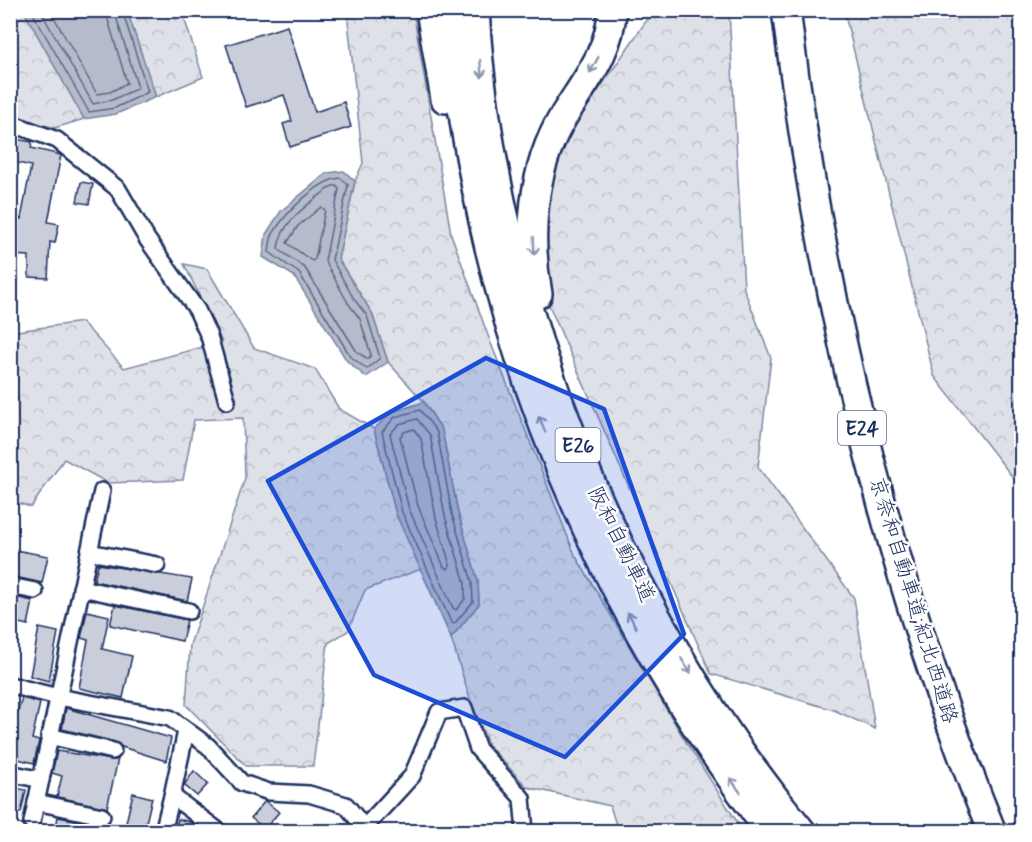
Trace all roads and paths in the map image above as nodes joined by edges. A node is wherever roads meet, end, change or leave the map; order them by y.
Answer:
1 (430, 10) edge
2 (452, 10) edge
3 (475, 10) edge
4 (612, 10) edge
5 (770, 10) edge
6 (786, 10) edge
7 (10, 123) edge
8 (507, 322) junction
9 (227, 400) dead end
10 (102, 491) dead end
11 (89, 552) junction
12 (157, 566) dead end
13 (10, 586) edge
14 (81, 588) junction
15 (35, 591) dead end
16 (189, 610) dead end
17 (668, 636) junction
18 (10, 685) edge
19 (58, 697) junction
20 (186, 731) junction
21 (49, 736) junction
22 (114, 751) dead end
23 (10, 773) edge
24 (41, 780) junction
25 (172, 796) junction
26 (36, 802) junction
27 (102, 816) dead end
28 (32, 822) dead end
29 (367, 829) edge
30 (216, 830) edge
31 (163, 831) edge
32 (525, 831) edge
33 (770, 831) edge
34 (802, 831) edge
35 (976, 831) edge
36 (992, 831) edge

1 - 8 highway
2 - 8 highway, 阪和自動車道 / E26
3 -> 17 highway, 阪和自動車道 / E26
4 -> 17 highway
5 - 35 highway, 京奈和自動車道;紀北西道路 / E24
6 - 36 highway, 京奈和自動車道;紀北西道路 / E24
7 - 9 street
33 -> 8 highway, 阪和自動車道 / E26
10 - 11 street
11 - 12 street
11 - 14 street
13 - 15 street
14 - 16 street
14 - 19 street
17 -> 34 highway, 阪和自動車道 / E26
18 - 19 street
19 - 20 street
19 - 21 street
20 - 25 street
20 - 29 street
21 - 22 street
21 - 24 street
23 - 24 street
24 - 26 street
25 - 30 street
25 - 31 street
26 - 27 street
26 - 28 street
29 - 32 street

